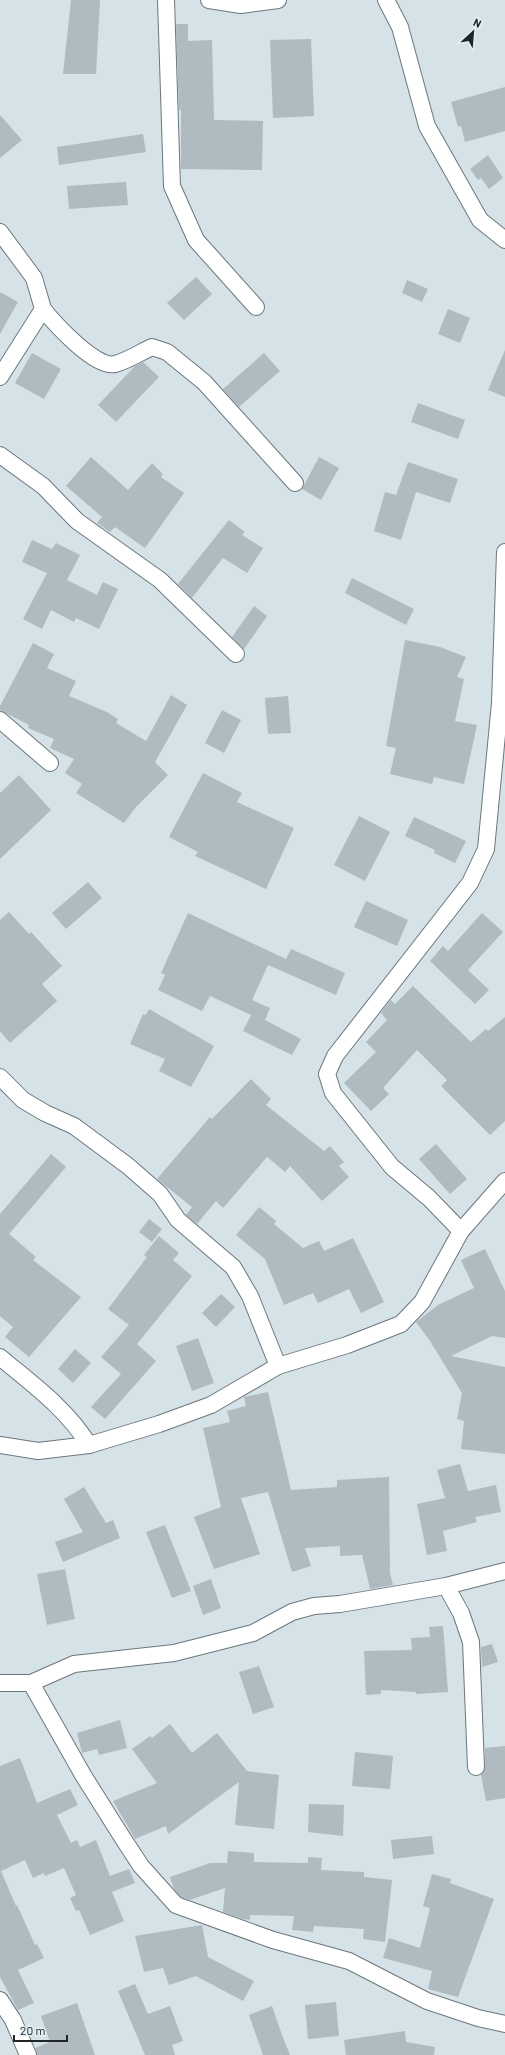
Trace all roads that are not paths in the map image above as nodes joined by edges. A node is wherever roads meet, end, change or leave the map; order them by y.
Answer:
1 (166, 0) edge
2 (209, 0) edge
3 (278, 0) edge
4 (386, 0) edge
5 (0, 232) edge
6 (505, 240) edge
7 (256, 306) dead end
8 (43, 309) junction
9 (0, 377) edge
10 (0, 454) edge
11 (295, 483) dead end
12 (505, 552) edge
13 (236, 654) dead end
14 (0, 720) edge
15 (50, 763) dead end
16 (0, 1077) edge
17 (505, 1181) edge
18 (462, 1231) junction
19 (0, 1357) edge
20 (278, 1366) junction
21 (0, 1445) edge
22 (89, 1446) junction
23 (505, 1571) edge
24 (446, 1586) junction
25 (0, 1683) edge
26 (31, 1683) junction
27 (476, 1767) dead end
28 (0, 2000) edge
29 (505, 2024) edge
30 (28, 2055) edge

1 - 7 street
2 - 3 street
4 - 6 street
5 - 8 street
8 - 9 street
8 - 11 street
10 - 13 street
12 - 18 street
14 - 15 street
16 - 20 street
17 - 18 street
18 - 20 street
19 - 22 street
20 - 22 street
21 - 22 street
23 - 24 street
24 - 26 street
24 - 27 street
25 - 26 street
26 - 29 street
28 - 30 street

